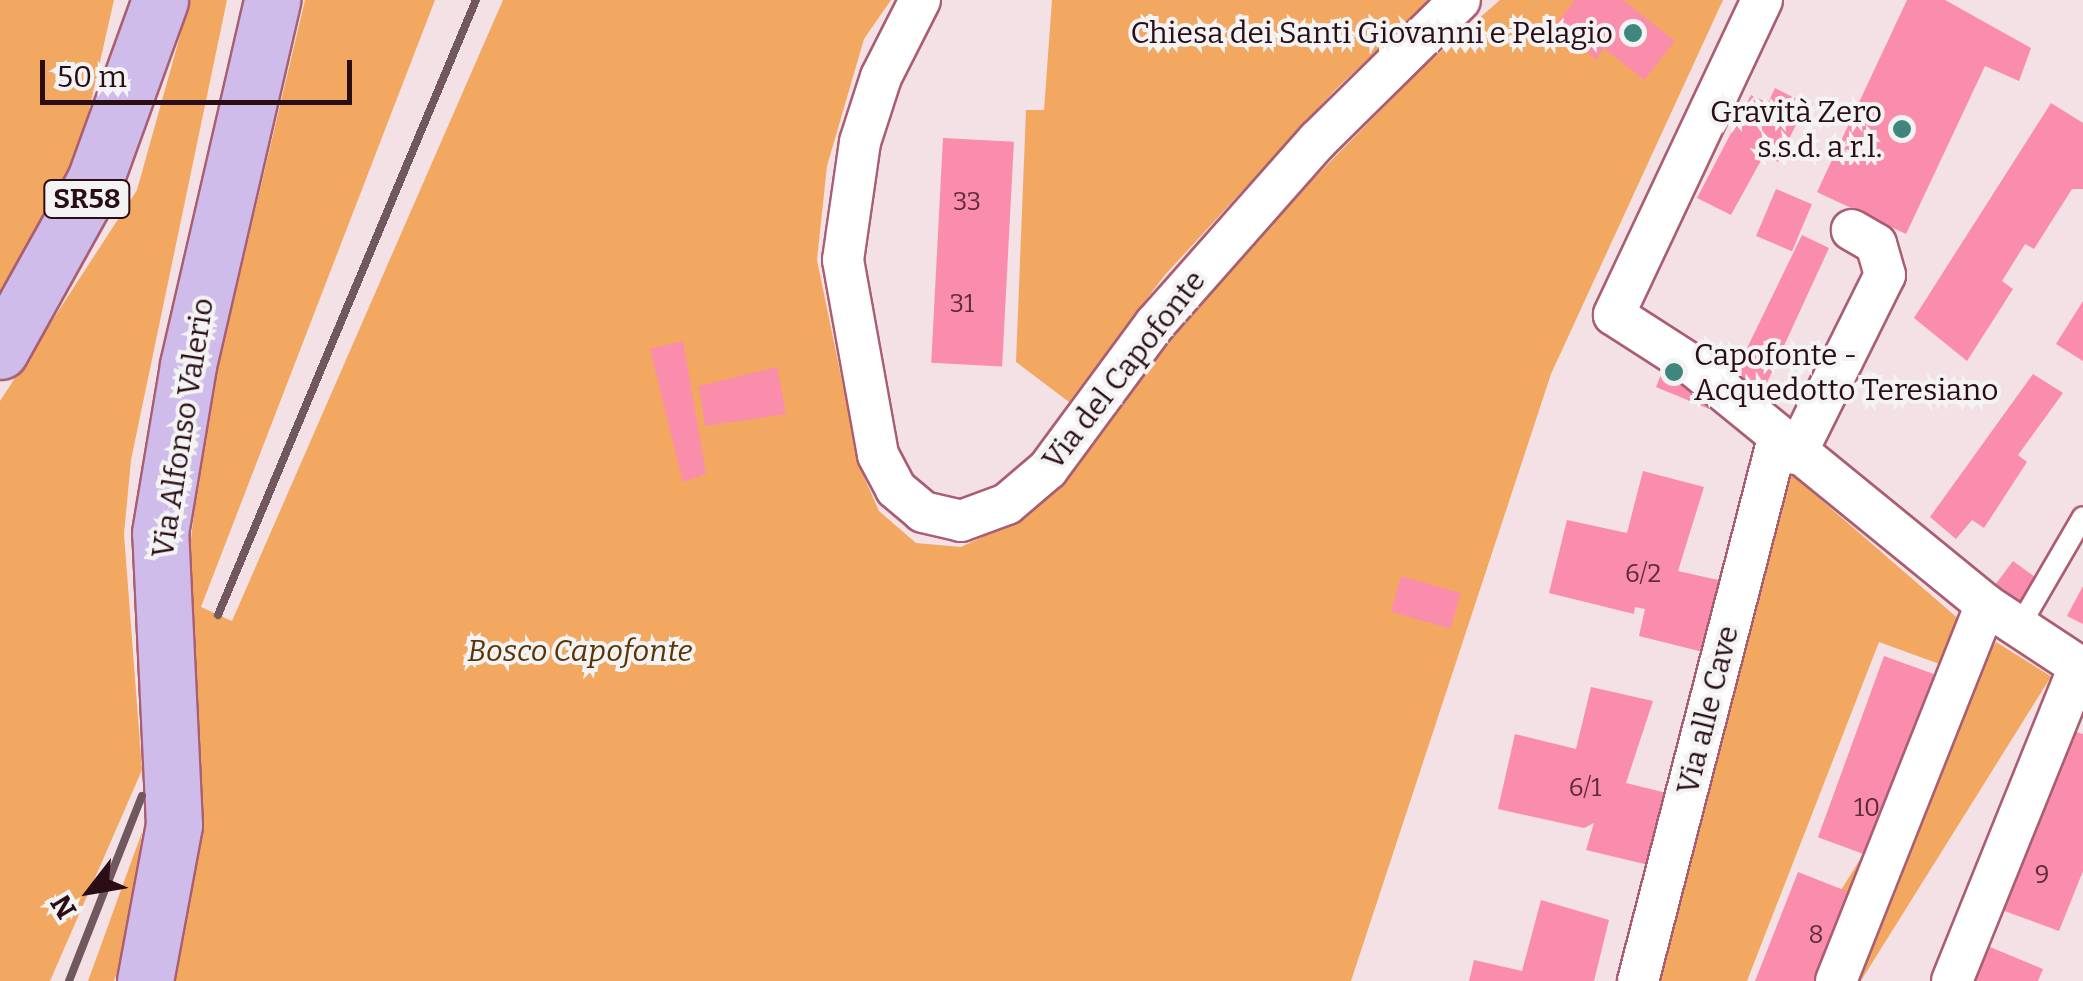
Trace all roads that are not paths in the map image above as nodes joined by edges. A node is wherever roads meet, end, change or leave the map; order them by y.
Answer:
1 (272, 0) edge
2 (1460, 0) edge
3 (1762, 0) edge
4 (926, 4) edge
5 (151, 11) edge
6 (1852, 230) dead end
7 (0, 351) edge
8 (1787, 446) junction
9 (2083, 517) edge
10 (2002, 616) junction
11 (2081, 668) edge
12 (145, 981) edge
13 (1638, 981) edge
14 (1836, 981) edge
15 (1952, 981) edge

1 - 12 main road, Via Alfonso Valerio
2 - 4 street, Via del Capofonte
3 - 8 street
5 - 7 main road, SR58
6 - 8 street, Via alle Cave
8 - 10 street
8 - 13 street, Via alle Cave
9 - 10 lane
10 - 11 street
10 - 14 street
11 - 15 street

